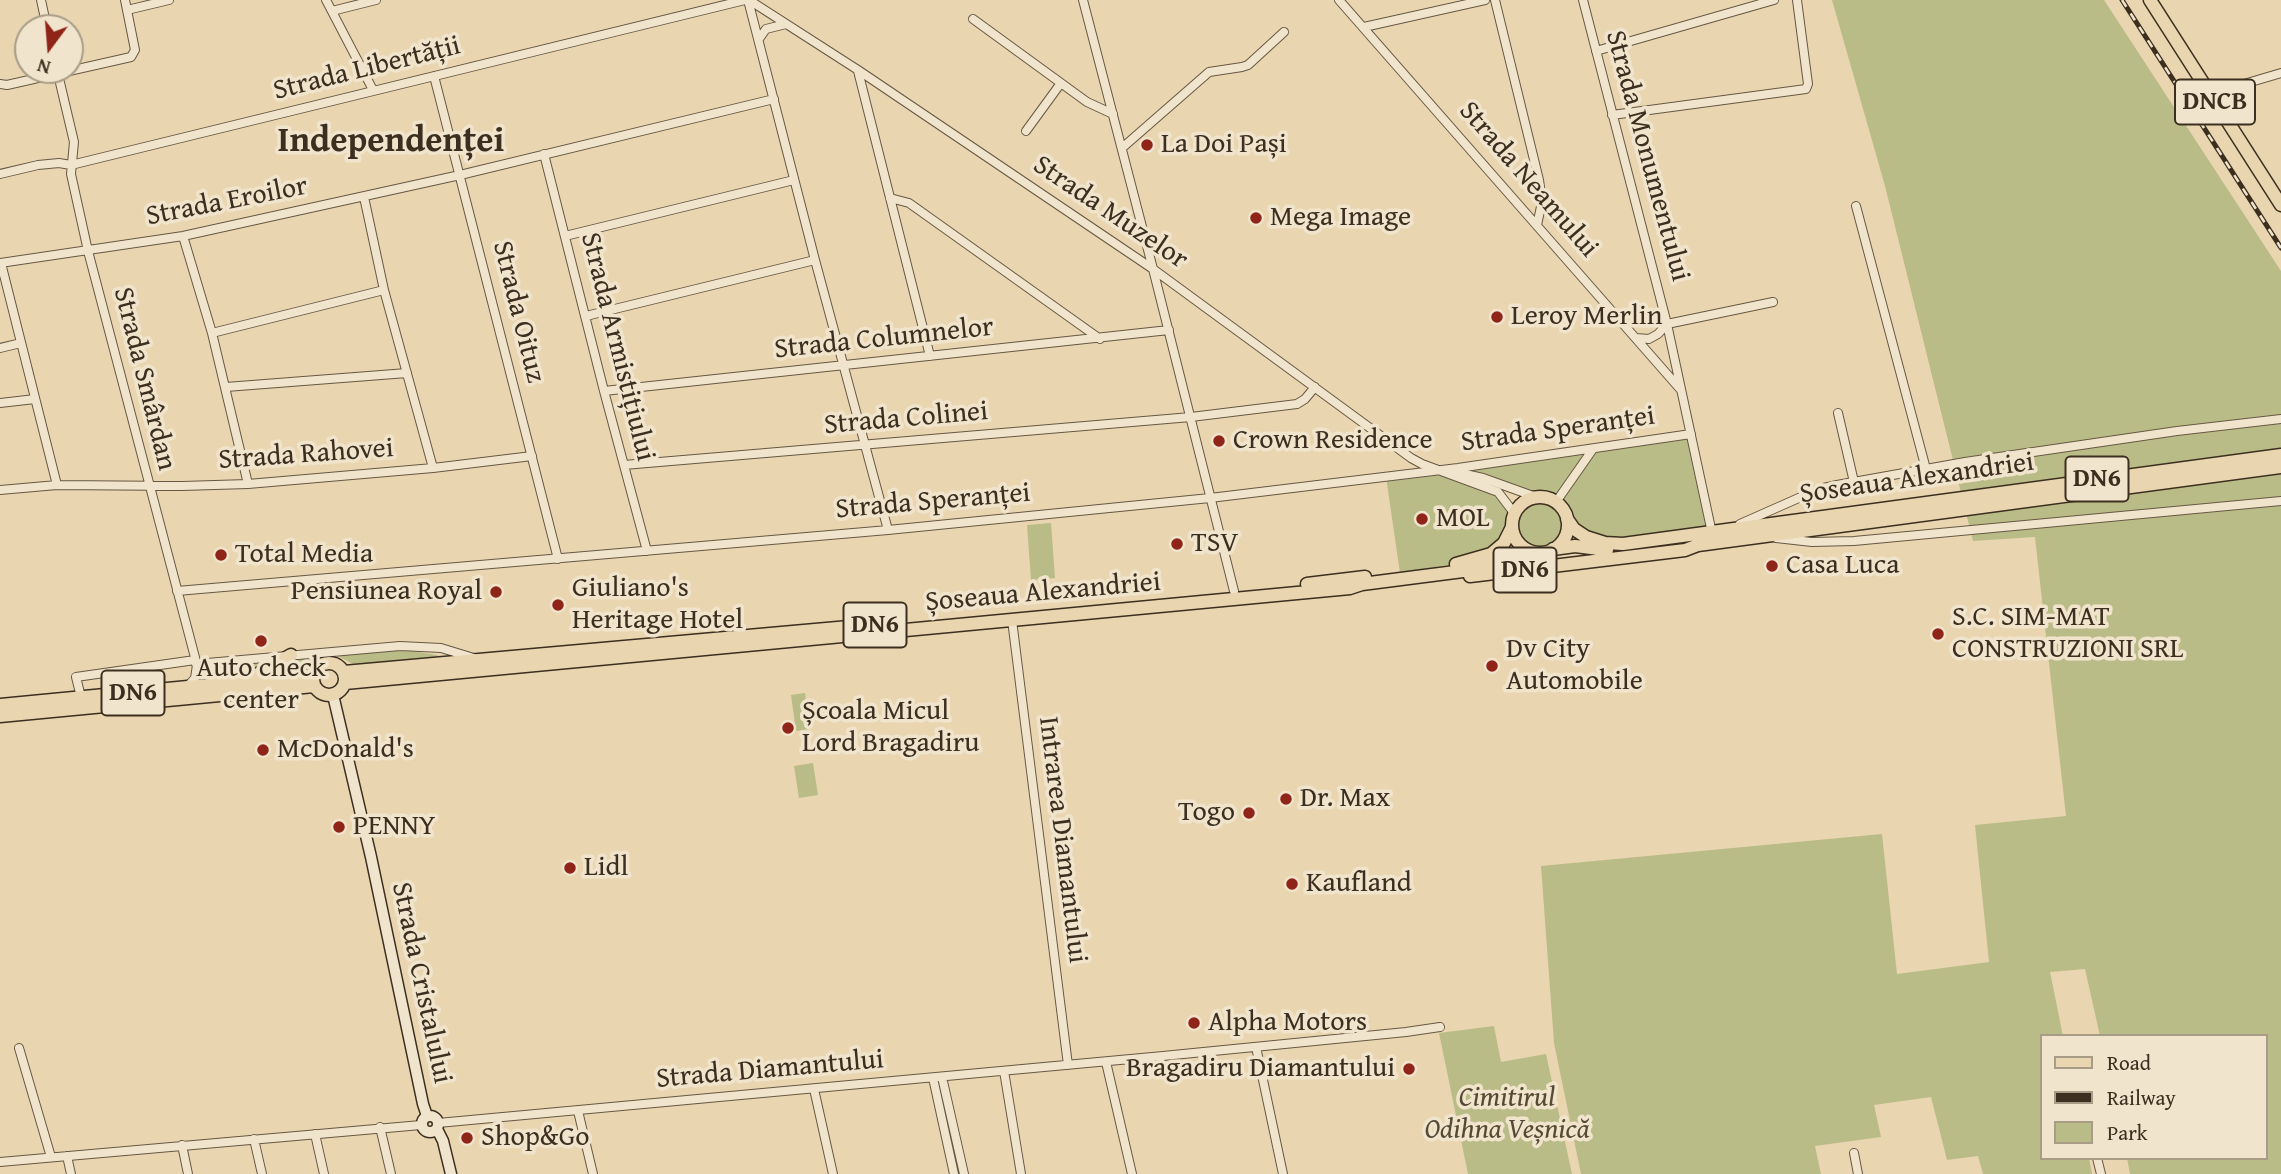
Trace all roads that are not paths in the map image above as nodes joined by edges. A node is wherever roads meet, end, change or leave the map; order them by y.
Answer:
1 (125, 0) edge
2 (169, 0) edge
3 (326, 0) edge
4 (376, 0) edge
5 (747, 0) edge
6 (1083, 0) edge
7 (1339, 0) edge
8 (1485, 0) edge
9 (1495, 0) edge
10 (1583, 0) edge
11 (1774, 0) edge
12 (1797, 0) edge
13 (2150, 0) edge
14 (127, 10) junction
15 (332, 11) junction
16 (973, 19) dead end
17 (786, 24) junction
18 (1364, 27) junction
19 (1284, 32) dead end
20 (759, 39) junction
21 (1596, 51) junction
22 (84, 67) edge
23 (858, 70) junction
24 (2281, 73) edge
25 (434, 76) junction
26 (1061, 83) junction
27 (61, 84) edge
28 (373, 90) junction
29 (2210, 94) junction
30 (774, 99) junction
31 (1113, 114) junction
32 (1612, 115) junction
33 (1026, 131) dead end
34 (1122, 148) junction
35 (544, 154) junction
36 (71, 165) junction
37 (0, 174) edge
38 (460, 175) junction
39 (794, 180) junction
40 (363, 197) junction
41 (890, 198) junction
42 (2281, 205) edge
43 (1856, 206) dead end
44 (1537, 225) junction
45 (183, 236) junction
46 (565, 236) junction
47 (88, 251) junction
48 (815, 260) junction
49 (0, 263) edge
50 (1153, 269) junction
51 (384, 290) junction
52 (1773, 302) dead end
53 (586, 316) junction
54 (1667, 324) junction
55 (1169, 330) junction
56 (212, 333) junction
57 (1100, 338) junction
58 (1636, 338) junction
59 (21, 343) junction
60 (0, 348) edge
61 (930, 356) junction
62 (844, 366) junction
63 (407, 373) junction
64 (226, 387) junction
65 (1315, 387) junction
66 (604, 391) junction
67 (1682, 391) junction
68 (35, 399) junction
69 (0, 403) edge
70 (1838, 413) dead end
71 (1191, 417) junction
72 (2281, 419) edge
73 (1691, 434) junction
74 (866, 446) junction
75 (1593, 449) junction
76 (2281, 455) edge
77 (531, 456) junction
78 (624, 465) junction
79 (2281, 467) edge
80 (433, 468) junction
81 (1926, 469) junction
82 (1439, 470) junction
83 (1854, 482) junction
84 (248, 484) junction
85 (57, 485) junction
86 (148, 486) junction
87 (0, 491) edge
88 (1536, 497) junction
89 (1210, 498) junction
90 (2281, 501) edge
91 (1556, 502) junction
92 (1514, 513) junction
93 (1567, 519) junction
94 (1512, 527) junction
95 (888, 530) junction
96 (1717, 532) junction
97 (1770, 536) junction
98 (1698, 545) junction
99 (1553, 549) junction
100 (647, 551) junction
101 (1532, 551) junction
102 (558, 559) junction
103 (1350, 588) junction
104 (177, 591) junction
105 (1234, 591) junction
106 (1012, 620) junction
107 (291, 655) junction
108 (483, 661) junction
109 (196, 663) junction
110 (345, 678) junction
111 (314, 680) junction
112 (244, 682) junction
113 (185, 688) junction
114 (333, 695) junction
115 (81, 697) junction
116 (0, 705) edge
117 (0, 716) edge
118 (1440, 1027) dead end
119 (1256, 1047) junction
120 (19, 1048) dead end
121 (1106, 1062) junction
122 (1068, 1065) junction
123 (1003, 1071) junction
124 (938, 1077) junction
125 (814, 1089) junction
126 (578, 1111) junction
127 (430, 1125) junction
128 (380, 1127) junction
129 (315, 1134) junction
130 (254, 1139) junction
131 (182, 1145) junction
132 (1854, 1153) dead end
133 (67, 1156) junction
134 (51, 1157) junction
135 (3, 1162) edge
136 (9, 1174) edge
137 (71, 1174) edge
138 (188, 1174) edge
139 (262, 1174) edge
140 (324, 1174) edge
141 (391, 1174) edge
142 (445, 1174) edge
143 (451, 1174) edge
144 (593, 1174) edge
145 (833, 1174) edge
146 (954, 1174) edge
147 (964, 1174) edge
148 (1021, 1174) edge
149 (1132, 1174) edge
150 (1283, 1174) edge
151 (1858, 1174) edge

1 - 14 street
2 - 14 street
3 - 15 street
4 - 15 street
5 - 17 street, Strada Muzelor
5 - 20 street
5 - 25 street, Strada Libertății
6 - 31 street
7 - 18 street, Strada Neamului
8 - 18 street
9 - 44 street
10 - 21 street, Strada Monumentului
11 - 21 street
12 - 32 street
13 - 29 main road, DNCB
14 - 22 street
15 - 28 street
16 - 26 street
17 - 20 street
17 - 23 street, Strada Muzelor
18 - 44 street, Strada Neamului
19 - 34 street
20 - 30 street
21 - 32 street, Strada Monumentului
23 - 41 street
23 - 50 street, Strada Muzelor
24 - 29 street
25 - 28 street, Strada Libertății
25 - 38 street, Strada Oituz
26 - 31 street
26 - 33 street
27 - 36 street, Strada Smârdan
28 - 36 street, Strada Libertății
29 - 42 main road, DNCB
30 - 35 street, Strada Eroilor
30 - 39 street
31 - 34 street
32 - 54 street, Strada Monumentului
34 - 50 street
35 - 38 street, Strada Eroilor
35 - 46 street, Strada Armistițiului
36 - 37 street, Strada Libertății
36 - 47 street, Strada Smârdan
38 - 40 street, Strada Eroilor
38 - 77 street, Strada Oituz
39 - 46 street
39 - 48 street
40 - 45 street, Strada Eroilor
40 - 51 street
41 - 57 street
41 - 61 street
43 - 81 street
44 - 58 street, Strada Neamului
45 - 47 street, Strada Eroilor
45 - 56 street
46 - 53 street, Strada Armistițiului
47 - 49 street, Strada Eroilor
47 - 86 street, Strada Smârdan
48 - 53 street
48 - 62 street
49 - 59 street
50 - 55 street
50 - 65 street, Strada Muzelor
51 - 56 street
51 - 63 street
52 - 54 street, Strada Monumentului
53 - 66 street, Strada Armistițiului
54 - 58 street
54 - 67 street, Strada Monumentului
55 - 57 street, Strada Columnelor
55 - 71 street
56 - 64 street
57 - 61 street, Strada Columnelor
58 - 67 street, Strada Neamului
59 - 60 street
59 - 68 street
61 - 62 street, Strada Columnelor
62 - 66 street, Strada Columnelor
62 - 74 street
63 - 64 street
63 - 80 street
64 - 84 street
65 - 71 street, Strada Colinei
65 - 82 street, Strada Muzelor
66 - 78 street, Strada Armistițiului
67 - 73 street, Strada Monumentului
68 - 69 street
68 - 85 street
70 - 83 street
71 - 74 street, Strada Colinei
71 - 89 street
72 - 81 street
73 - 75 street, Strada Speranței
73 - 96 street, Strada Monumentului
74 - 78 street, Strada Colinei
74 - 95 street
75 - 82 street, Strada Speranței
75 - 91 street
76 - 96 main road, Șoseaua Alexandriei / DN6
77 - 80 street, Strada Rahovei
77 - 102 street, Strada Oituz
78 - 100 street, Strada Armistițiului
79 - 97 main road, Șoseaua Alexandriei / DN6
80 - 84 street, Strada Rahovei
81 - 83 street
82 - 88 street
82 - 89 street, Strada Speranței
82 - 92 street
83 - 96 street
84 - 86 street, Strada Rahovei
85 - 86 street, Strada Rahovei
85 - 87 street, Strada Rahovei
86 - 104 street, Strada Smârdan
88 - 91 main road
88 - 92 main road, DN6
89 - 95 street, Strada Speranței
89 - 105 street
90 - 97 street
91 - 93 main road, DN6
92 - 94 main road, DN6
93 - 96 main road, Șoseaua Alexandriei / DN6
93 - 99 main road, DN6
94 - 101 main road, DN6
94 - 105 main road, Șoseaua Alexandriei / DN6
95 - 100 street, Strada Speranței
97 - 98 main road, DN6
98 - 99 main road, DN6
98 - 103 main road, DN6
99 - 101 main road, DN6
100 - 102 street, Strada Speranței
101 - 103 main road, Șoseaua Alexandriei / DN6
102 - 104 street, Strada Speranței
103 - 106 main road, Șoseaua Alexandriei / DN6
104 - 109 street, Strada Smârdan
105 - 108 main road, Șoseaua Alexandriei / DN6
106 - 110 main road, Șoseaua Alexandriei / DN6
106 - 122 street, Intrarea Diamantului
107 - 108 street
107 - 109 street
107 - 112 main road
108 - 110 main road, Șoseaua Alexandriei / DN6
109 - 113 street
109 - 115 street
110 - 111 main road, DN6
110 - 114 main road
111 - 112 main road, DN6
111 - 114 main road
111 - 117 main road, DN6
112 - 113 main road, DN6
113 - 115 main road, DN6
114 - 127 street, Strada Cristalului
115 - 116 main road, DN6
118 - 119 street, Strada Diamantului
119 - 121 street, Strada Diamantului
119 - 150 street
120 - 134 street
121 - 122 street, Strada Diamantului
121 - 149 street
122 - 123 street, Strada Diamantului
123 - 124 street, Strada Diamantului
123 - 148 street
124 - 125 street, Strada Diamantului
124 - 146 street
124 - 147 street
125 - 126 street, Strada Diamantului
125 - 145 street
126 - 127 street, Strada Diamantului
126 - 144 street
127 - 128 street, Strada Diamantului
127 - 142 street, Strada Cristalului
127 - 143 street, Strada Cristalului
128 - 129 street, Strada Diamantului
128 - 141 street
129 - 130 street, Strada Diamantului
129 - 140 street
130 - 131 street, Strada Diamantului
130 - 139 street
131 - 133 street, Strada Diamantului
131 - 138 street
132 - 151 street
133 - 134 street, Strada Diamantului
133 - 137 street
134 - 135 street, Strada Diamantului
135 - 136 street, Strada Diamantului

